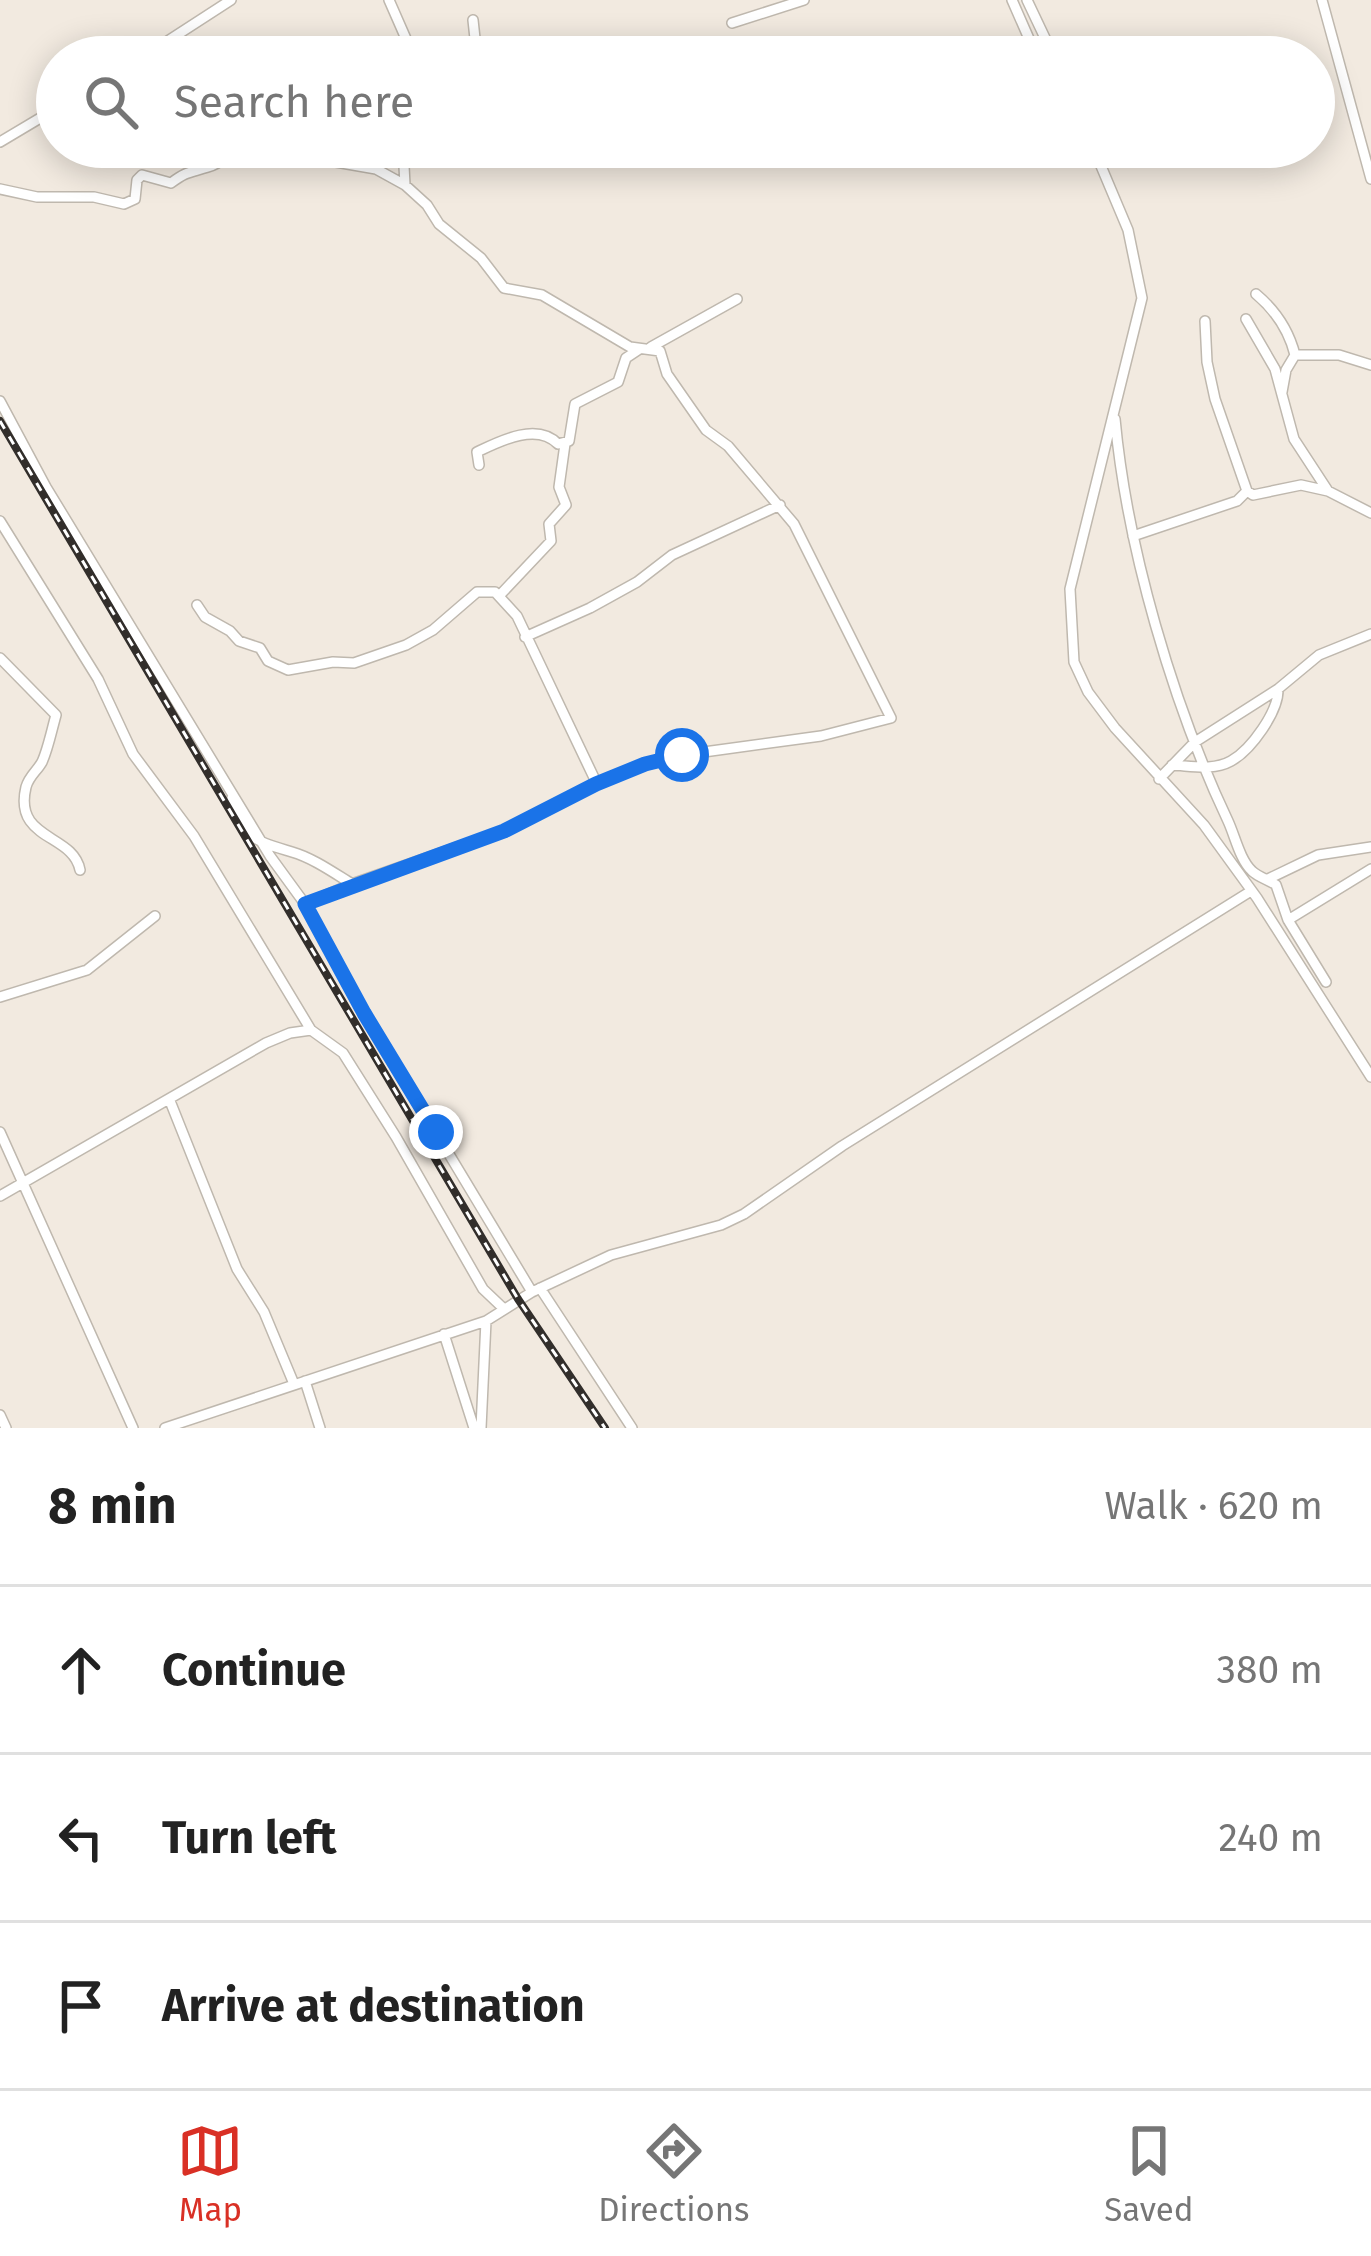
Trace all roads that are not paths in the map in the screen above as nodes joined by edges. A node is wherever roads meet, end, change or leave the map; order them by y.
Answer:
1 (231, 0) edge
2 (389, 0) edge
3 (804, 0) edge
4 (1012, 0) edge
5 (1027, 0) edge
6 (1322, 0) edge
7 (473, 20) dead end
8 (732, 23) dead end
9 (175, 36) edge
10 (405, 36) edge
11 (475, 36) edge
12 (1028, 36) edge
13 (1044, 36) edge
14 (1332, 36) edge
15 (1335, 47) edge
16 (36, 121) edge
17 (0, 142) edge
18 (200, 168) edge
19 (370, 168) edge
20 (404, 168) edge
21 (1103, 168) edge
22 (1371, 179) edge
23 (405, 185) junction
24 (0, 189) edge
25 (1256, 294) dead end
26 (737, 298) dead end
27 (1246, 319) dead end
28 (1205, 321) dead end
29 (642, 350) junction
30 (1294, 355) junction
31 (1371, 364) edge
32 (1281, 397) junction
33 (0, 401) edge
34 (1114, 412) junction
35 (565, 444) junction
36 (479, 464) dead end
37 (1311, 465) junction
38 (1303, 485) junction
39 (1247, 491) junction
40 (1328, 491) junction
41 (780, 506) junction
42 (1371, 513) edge
43 (0, 521) edge
44 (1133, 536) junction
45 (500, 596) junction
46 (197, 605) dead end
47 (1371, 634) edge
48 (525, 637) junction
49 (0, 658) edge
50 (1278, 689) junction
51 (1195, 742) junction
52 (1172, 765) junction
53 (1204, 769) junction
54 (1159, 779) junction
55 (596, 784) junction
56 (1371, 847) edge
57 (266, 848) junction
58 (1371, 869) edge
59 (80, 870) dead end
60 (1268, 879) junction
61 (352, 884) junction
62 (1251, 891) junction
63 (305, 904) junction
64 (155, 916) dead end
65 (1288, 920) junction
66 (1326, 982) dead end
67 (0, 997) edge
68 (311, 1030) junction
69 (1371, 1077) edge
70 (170, 1101) junction
71 (0, 1132) edge
72 (23, 1182) junction
73 (0, 1196) edge
74 (536, 1290) junction
75 (503, 1308) junction
76 (486, 1321) junction
77 (444, 1334) junction
78 (300, 1382) junction
79 (0, 1415) edge
80 (6, 1428) edge
81 (134, 1428) edge
82 (165, 1428) edge
83 (320, 1428) edge
84 (478, 1428) edge
85 (632, 1428) edge

1 - 9 street
2 - 10 street
3 - 8 street
4 - 12 street
5 - 13 street
6 - 14 street
7 - 11 street
15 - 22 street
16 - 17 street
18 - 24 street
19 - 23 street
20 - 23 street
21 - 34 street
23 - 29 street
25 - 30 street
26 - 29 street
27 - 32 street
28 - 39 street
29 - 35 street
29 - 41 street
30 - 31 street
30 - 32 street
32 - 37 street
33 - 57 street
34 - 44 street
34 - 54 street
35 - 36 street
35 - 45 street
37 - 38 street
37 - 40 street
38 - 39 street
38 - 40 street
39 - 44 street
40 - 42 street
41 - 48 street
41 - 55 street
43 - 68 street
44 - 51 street
45 - 46 street
45 - 48 street
47 - 50 street
48 - 55 street
49 - 59 street
50 - 51 street
50 - 53 street
51 - 52 street
51 - 53 street
52 - 53 street
52 - 54 street
53 - 60 street
54 - 62 street
55 - 61 street
56 - 60 street
57 - 61 street
57 - 63 street
58 - 65 street
60 - 65 street
61 - 63 street
62 - 69 street
62 - 74 street
63 - 74 street
64 - 67 street
65 - 66 street
68 - 70 street
68 - 75 street
70 - 72 street
70 - 78 street
71 - 72 street
72 - 73 street
72 - 81 street
74 - 75 street
74 - 85 street
75 - 76 street
76 - 77 street
76 - 84 street
77 - 78 street
77 - 84 street
78 - 82 street
78 - 83 street
79 - 80 street

